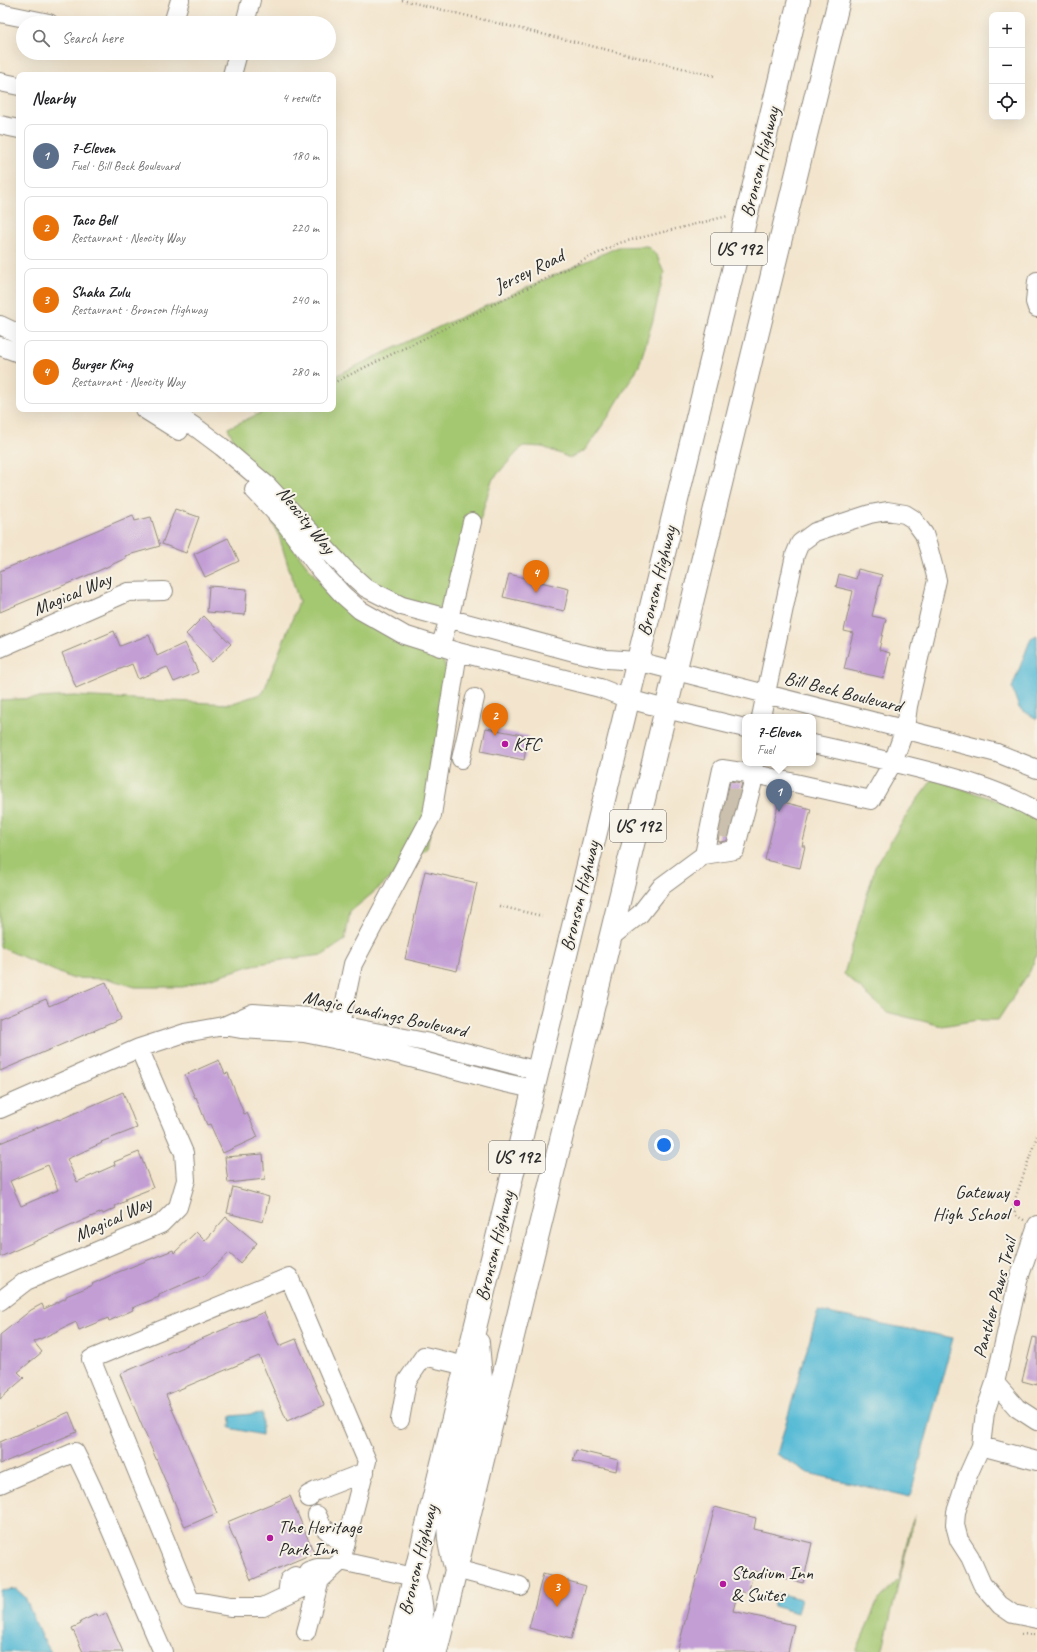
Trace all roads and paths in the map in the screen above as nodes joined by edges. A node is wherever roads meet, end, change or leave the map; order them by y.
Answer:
1 (180, 0) edge
2 (251, 0) edge
3 (402, 0) edge
4 (799, 0) edge
5 (839, 0) edge
6 (0, 13) edge
7 (16, 16) edge
8 (176, 16) edge
9 (247, 16) edge
10 (236, 60) edge
11 (233, 72) edge
12 (715, 76) dead end
13 (0, 82) edge
14 (16, 85) edge
15 (0, 125) edge
16 (16, 128) edge
17 (748, 211) junction
18 (1037, 281) edge
19 (1037, 308) edge
20 (0, 325) edge
21 (16, 333) edge
22 (0, 346) edge
23 (16, 352) edge
24 (336, 382) edge
25 (169, 413) edge
26 (472, 522) dead end
27 (164, 591) dead end
28 (449, 619) junction
29 (440, 647) junction
30 (0, 648) edge
31 (458, 652) junction
32 (637, 661) junction
33 (675, 671) junction
34 (764, 694) junction
35 (474, 698) dead end
36 (628, 699) junction
37 (666, 709) junction
38 (761, 714) edge
39 (742, 727) edge
40 (905, 730) junction
41 (816, 745) edge
42 (462, 759) dead end
43 (893, 762) junction
44 (754, 769) edge
45 (1037, 769) edge
46 (1037, 811) edge
47 (729, 813) junction
48 (704, 855) junction
49 (499, 906) dead end
50 (542, 916) dead end
51 (611, 937) junction
52 (339, 1032) junction
53 (139, 1048) junction
54 (536, 1080) junction
55 (0, 1109) edge
56 (1037, 1136) edge
57 (1037, 1225) edge
58 (0, 1301) edge
59 (477, 1322) junction
60 (466, 1366) junction
61 (995, 1383) junction
62 (400, 1420) dead end
63 (1037, 1421) edge
64 (981, 1446) junction
65 (1037, 1461) edge
66 (365, 1472) junction
67 (0, 1484) edge
68 (309, 1498) dead end
69 (317, 1515) dead end
70 (323, 1567) junction
71 (456, 1569) junction
72 (414, 1577) junction
73 (520, 1586) dead end
74 (288, 1595) junction
75 (1037, 1619) edge
76 (306, 1632) dead end
77 (1021, 1634) dead end
78 (1037, 1636) edge
79 (163, 1652) edge
80 (396, 1652) edge
81 (416, 1652) edge
82 (436, 1652) edge

1 - 8 street
2 - 9 street
3 - 12 path
4 - 17 highway, Bronson Highway / US 192
5 - 33 highway, Bronson Highway / US 192
6 - 7 street
10 - 11 street
13 - 14 street
15 - 16 street
17 - 24 path, Jersey Road
17 - 32 highway, Bronson Highway / US 192
18 - 19 street
20 - 21 street
22 - 23 street
25 - 28 street, Neocity Way
25 - 29 street, Neocity Way
26 - 28 street
27 - 30 street, Magical Way
28 - 29 street
28 - 32 street, Neocity Way
29 - 31 street, Neocity Way
31 - 36 street, Neocity Way
31 - 52 street
32 - 33 street, Bill Beck Boulevard
32 - 36 highway, Bronson Highway / US 192
33 - 34 street, Bill Beck Boulevard
33 - 37 highway, Bronson Highway / US 192
34 - 38 street
34 - 40 street, Bill Beck Boulevard
34 - 40 street
35 - 42 street
36 - 37 street
36 - 54 highway, Bronson Highway / US 192
37 - 39 street
37 - 51 highway, Bronson Highway / US 192
40 - 43 street
40 - 45 street, Bill Beck Boulevard
41 - 43 street
43 - 44 street
43 - 46 street
44 - 47 street
44 - 47 street
47 - 48 street
47 - 48 street
48 - 51 street
49 - 50 path
51 - 71 highway, Bronson Highway / US 192
52 - 53 street, Magic Landings Boulevard
52 - 54 street, Magic Landings Boulevard
53 - 55 street, Magic Landings Boulevard
53 - 58 street, Magical Way
54 - 59 highway, Bronson Highway / US 192
56 - 57 path
57 - 61 street, Panther Paws Trail
59 - 60 highway, Bronson Highway / US 192
59 - 71 highway
60 - 62 street
60 - 72 highway, Bronson Highway / US 192
61 - 63 street
61 - 64 street, Panther Paws Trail
64 - 65 street
64 - 75 street, Panther Paws Trail
66 - 68 street
66 - 70 street
66 - 74 street
67 - 79 street
69 - 70 street
70 - 72 street
70 - 74 street
70 - 74 street
70 - 76 street
71 - 73 street
71 - 82 highway, Bronson Highway / US 192
72 - 80 highway, Bronson Highway / US 192
72 - 81 highway
77 - 78 path

